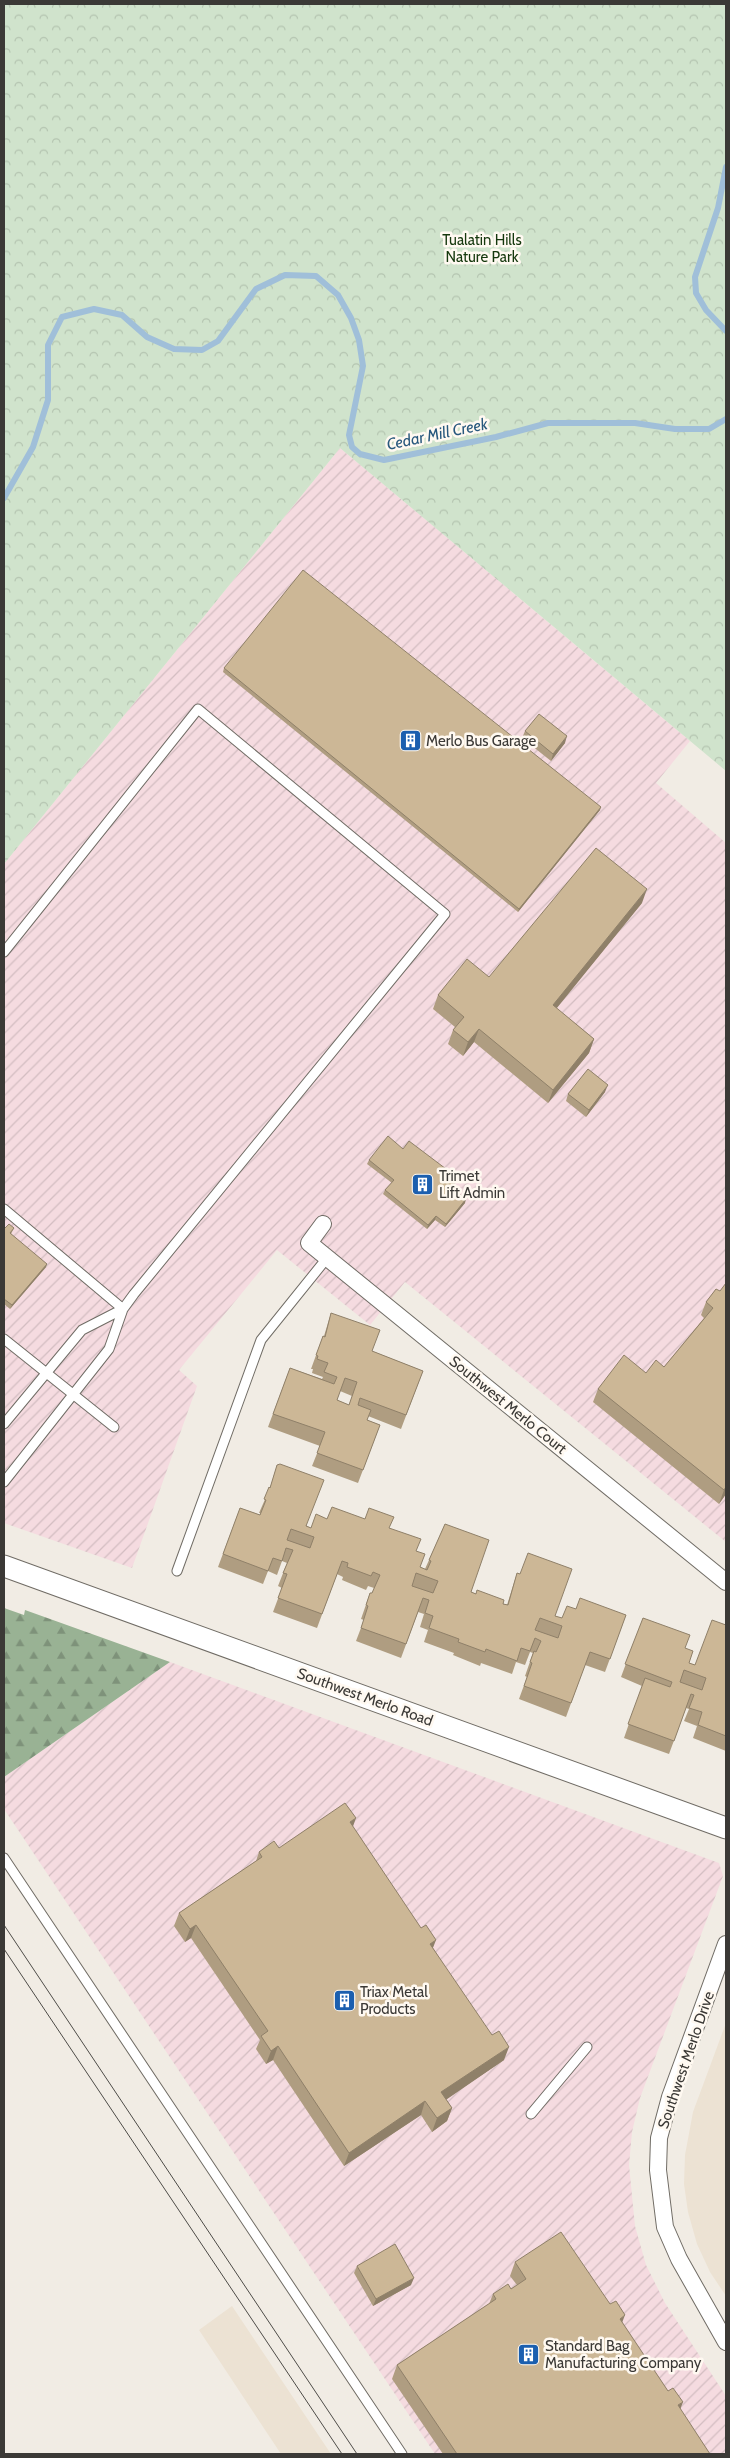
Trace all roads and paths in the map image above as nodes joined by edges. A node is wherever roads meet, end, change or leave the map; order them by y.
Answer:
1 (4, 952) edge
2 (4, 1209) edge
3 (323, 1224) dead end
4 (327, 1258) junction
5 (123, 1309) junction
6 (4, 1339) edge
7 (45, 1372) junction
8 (72, 1395) junction
9 (4, 1424) edge
10 (114, 1427) dead end
11 (4, 1482) edge
12 (4, 1566) edge
13 (178, 1571) dead end
14 (726, 1582) edge
15 (726, 1828) edge
16 (4, 1858) edge
17 (726, 1944) edge
18 (587, 2047) dead end
19 (531, 2114) dead end
20 (726, 2342) edge
21 (402, 2454) edge

1 - 5 lane
2 - 5 lane
3 - 4 street, Southwest Merlo Court
4 - 13 lane
4 - 14 street, Southwest Merlo Court
5 - 7 lane
5 - 8 lane
6 - 7 lane
7 - 8 lane
7 - 9 lane
8 - 10 lane
8 - 11 lane
12 - 15 street, Southwest Merlo Road
16 - 21 lane
17 - 20 street, Southwest Merlo Drive
18 - 19 lane

